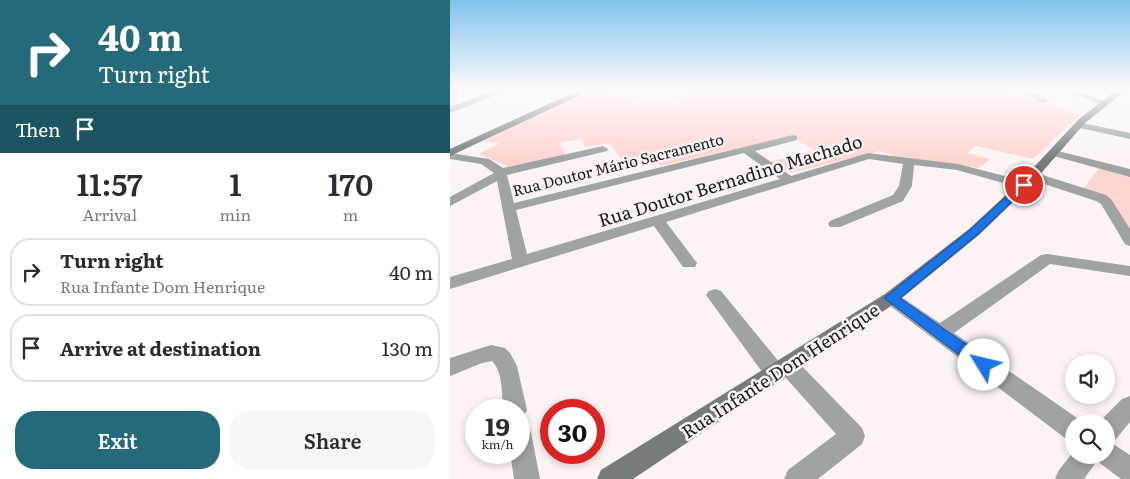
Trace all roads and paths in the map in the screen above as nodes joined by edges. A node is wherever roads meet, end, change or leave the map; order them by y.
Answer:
1 (539, 113) edge
2 (1092, 113) edge
3 (1078, 125) junction
4 (1130, 136) edge
5 (793, 138) dead end
6 (603, 149) dead end
7 (745, 149) junction
8 (1054, 153) junction
9 (450, 154) edge
10 (909, 160) junction
11 (1130, 173) edge
12 (501, 174) junction
13 (789, 180) junction
14 (1029, 180) junction
15 (450, 202) edge
16 (509, 208) junction
17 (658, 220) junction
18 (835, 224) dead end
19 (1130, 241) edge
20 (521, 262) junction
21 (689, 263) dead end
22 (1130, 271) edge
23 (450, 284) edge
24 (715, 295) dead end
25 (891, 298) junction
26 (939, 333) junction
27 (450, 367) edge
28 (782, 370) junction
29 (513, 399) edge
30 (1130, 406) edge
31 (1115, 422) edge
32 (1065, 424) edge
33 (1115, 459) edge
34 (524, 464) edge
35 (1080, 464) edge
36 (1130, 470) edge
37 (527, 479) edge
38 (610, 479) edge
39 (797, 479) edge
40 (1068, 479) edge

1 - 9 street
2 - 3 street, Rua Infante Dom Henrique
3 - 4 street
3 - 8 street, Rua Infante Dom Henrique
5 - 7 street, Rua Doutor Mário Sacramento
6 - 12 street
7 - 13 street
7 - 16 street, Rua Doutor Mário Sacramento
8 - 11 street
8 - 14 street, Rua Infante Dom Henrique
9 - 12 street
10 - 13 street, Rua Doutor Bernadino Machado
10 - 14 street, Rua Doutor Bernadino Machado
10 - 18 street
12 - 15 street
12 - 16 street
13 - 17 street, Rua Doutor Bernadino Machado
14 - 19 street, Rua Doutor Bernadino Machado
14 - 25 street, Rua Infante Dom Henrique
16 - 20 street
17 - 20 street, Rua Doutor Bernadino Machado
17 - 21 street
20 - 23 street, Rua Doutor Bernadino Machado
22 - 26 street
24 - 28 street
25 - 26 street
25 - 28 street, Rua Infante Dom Henrique
26 - 32 street
27 - 29 street
28 - 38 street, Rua Infante Dom Henrique
28 - 39 street
30 - 31 street
33 - 36 street
34 - 37 street
35 - 40 street

